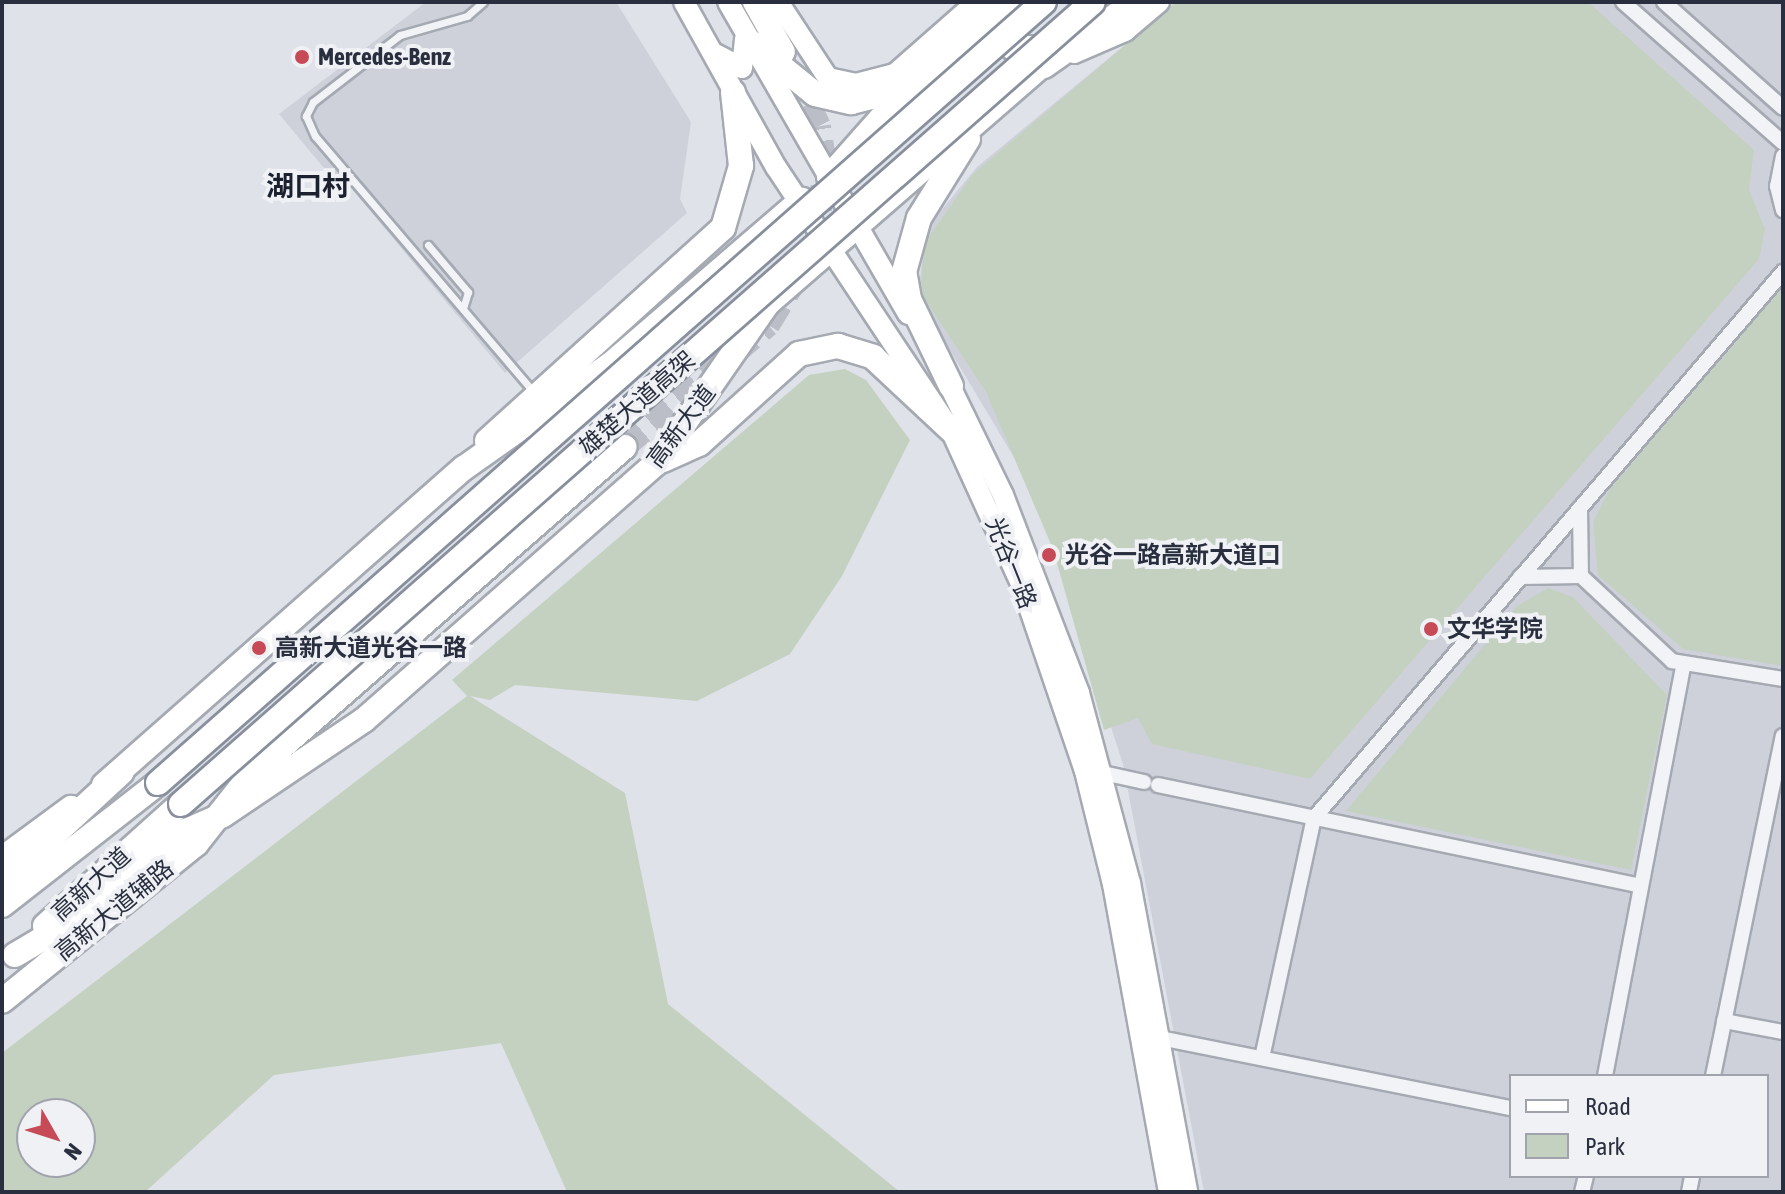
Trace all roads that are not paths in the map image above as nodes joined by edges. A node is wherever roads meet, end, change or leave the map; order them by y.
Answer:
1 (483, 2) edge
2 (684, 2) edge
3 (728, 2) edge
4 (755, 2) edge
5 (778, 2) edge
6 (977, 2) edge
7 (1044, 2) edge
8 (1135, 2) edge
9 (1159, 2) edge
10 (1623, 2) edge
11 (1664, 2) edge
12 (1100, 4) edge
13 (1018, 7) edge
14 (748, 36) junction
15 (709, 48) junction
16 (783, 52) tunnel mouth
17 (1044, 66) junction
18 (909, 87) junction
19 (733, 92) junction
20 (1783, 108) edge
21 (973, 129) junction
22 (1783, 143) edge
23 (1783, 156) edge
24 (829, 177) junction
25 (800, 202) junction
26 (1783, 210) edge
27 (858, 226) junction
28 (428, 245) dead end
29 (831, 249) junction
30 (1783, 272) edge
31 (463, 308) junction
32 (913, 323) junction
33 (657, 324) junction
34 (889, 341) junction
35 (716, 379) junction
36 (951, 386) junction
37 (535, 393) junction
38 (951, 430) junction
39 (624, 447) tunnel mouth
40 (657, 463) junction
41 (464, 468) junction
42 (1580, 508) junction
43 (1581, 576) junction
44 (1520, 577) junction
45 (1684, 663) junction
46 (1783, 679) edge
47 (1783, 736) edge
48 (122, 772) junction
49 (1103, 773) junction
50 (158, 783) joint
51 (181, 804) joint
52 (223, 815) junction
53 (1314, 818) junction
54 (2, 859) edge
55 (2, 883) edge
56 (1641, 886) junction
57 (2, 905) edge
58 (8, 960) edge
59 (2, 1001) edge
60 (1724, 1021) junction
61 (1783, 1032) edge
62 (1160, 1038) junction
63 (1262, 1058) junction
64 (1605, 1074) edge
65 (1713, 1074) edge
66 (1509, 1108) edge
67 (1169, 1192) edge
68 (1187, 1192) edge

1 - 31 lane
2 - 15 main road, 光谷一路
3 - 14 main road, 光谷一路
4 - 16 main road
5 - 6 main road
7 - 50 main road, 雄楚大道高架, bridge
8 - 17 main road
9 - 17 main road
10 - 22 street
11 - 20 street
12 - 13 main road
12 - 17 main road, 高新大道
12 - 51 main road, 雄楚大道高架, bridge
13 - 18 main road
13 - 24 main road
14 - 15 main road
14 - 18 main road
14 - 24 main road, 光谷一路
15 - 19 main road, 光谷一路
17 - 21 main road, 高新大道
18 - 24 main road
19 - 25 main road, 光谷一路
19 - 37 main road
21 - 27 main road, 高新大道
21 - 36 main road
23 - 26 street
24 - 25 main road
24 - 27 main road, 光谷一路
25 - 29 main road, 光谷一路
25 - 33 main road
27 - 29 main road, 高新大道
27 - 32 main road, 光谷一路
28 - 31 lane
29 - 34 main road, 光谷一路
29 - 35 main road, 高新大道
30 - 42 street
31 - 37 lane
32 - 34 main road
32 - 36 main road, 光谷一路
33 - 35 main road
33 - 41 main road
34 - 38 main road, 光谷一路
35 - 40 main road, 高新大道
36 - 49 main road, 光谷一路
37 - 41 main road
38 - 40 main road
38 - 67 main road, 光谷一路
39 - 52 main road
40 - 52 main road, 高新大道
41 - 48 main road
42 - 43 street
42 - 44 street
43 - 44 street
43 - 45 street
44 - 53 street
45 - 46 street
45 - 56 street
47 - 60 street
48 - 54 main road
48 - 55 main road
49 - 53 street
49 - 62 main road, 光谷一路
50 - 57 main road, 高新大道
51 - 58 main road, 高新大道
52 - 58 main road
52 - 59 main road, 高新大道辅路
53 - 56 street
53 - 63 street
56 - 64 street
60 - 61 street
60 - 65 street
62 - 63 street
62 - 68 main road, 光谷一路
63 - 66 street

